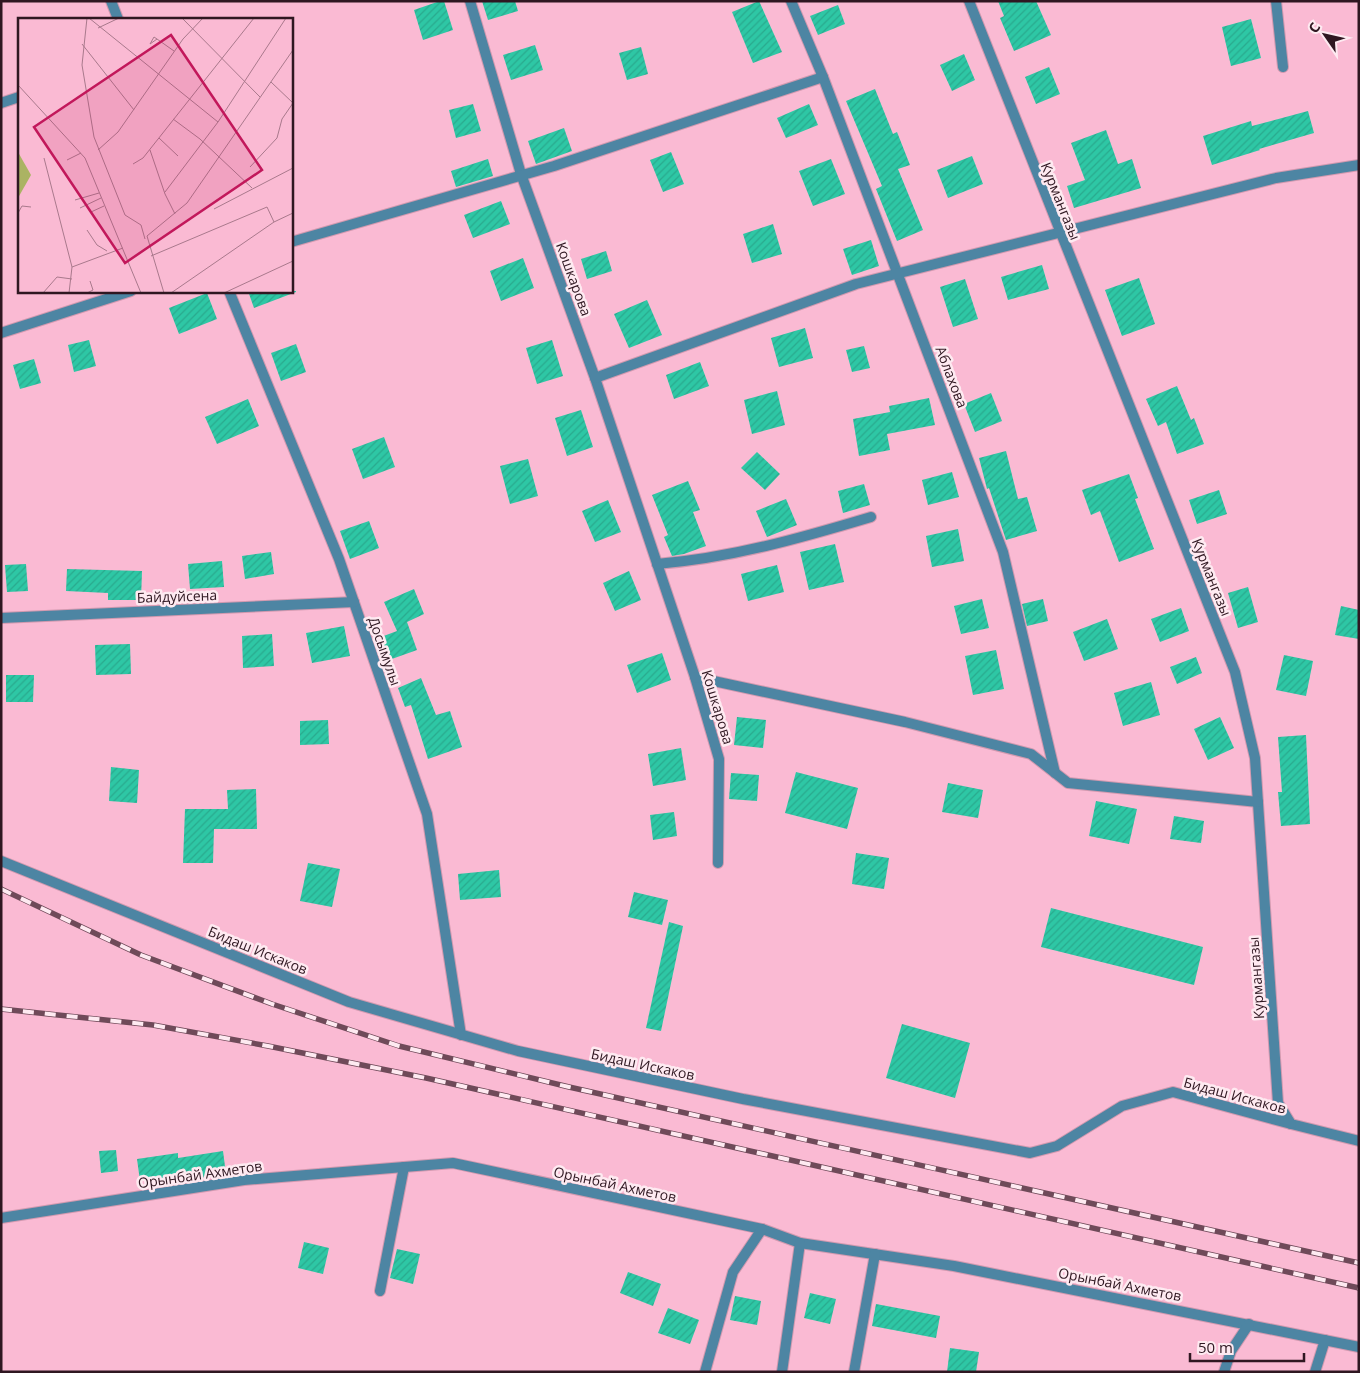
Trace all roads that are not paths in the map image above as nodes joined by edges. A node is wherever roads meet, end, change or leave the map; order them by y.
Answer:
1 (111, 1) edge
2 (470, 1) edge
3 (791, 1) edge
4 (969, 1) edge
5 (1276, 1) edge
6 (118, 18) edge
7 (1283, 67) dead end
8 (823, 77) junction
9 (18, 97) edge
10 (1, 103) edge
11 (1359, 165) edge
12 (521, 174) junction
13 (1059, 233) junction
14 (292, 242) edge
15 (898, 273) junction
16 (128, 292) edge
17 (229, 292) edge
18 (1, 333) edge
19 (595, 378) junction
20 (871, 517) dead end
21 (658, 564) junction
22 (354, 602) junction
23 (1, 618) edge
24 (695, 677) junction
25 (1056, 773) junction
26 (1258, 802) junction
27 (1, 861) edge
28 (718, 863) dead end
29 (461, 1035) junction
30 (1291, 1124) junction
31 (1359, 1141) edge
32 (404, 1167) junction
33 (1, 1218) edge
34 (762, 1229) junction
35 (800, 1243) junction
36 (875, 1254) junction
37 (380, 1291) dead end
38 (1249, 1324) junction
39 (1325, 1340) junction
40 (1359, 1347) edge
41 (705, 1372) edge
42 (782, 1372) edge
43 (854, 1372) edge
44 (1224, 1372) edge
45 (1315, 1372) edge

1 - 6 street
2 - 12 street, Кошкарова
3 - 8 street, Аблахова
4 - 13 street, Курмангазы
5 - 7 street
8 - 12 street
8 - 15 street, Аблахова
9 - 10 street
11 - 13 street
12 - 14 street
12 - 19 street, Кошкарова
13 - 15 street
13 - 26 street, Курмангазы
15 - 19 street
15 - 25 street, Аблахова
16 - 18 street
17 - 22 street, Досымулы
19 - 21 street, Кошкарова
20 - 21 street
21 - 24 street, Кошкарова
22 - 23 street, Байдуйсена
22 - 29 street, Досымулы
24 - 25 street
24 - 28 street, Кошкарова
25 - 26 street
26 - 30 street, Курмангазы
27 - 29 street, Бидаш Искаков
29 - 30 street, Бидаш Искаков
30 - 31 street
32 - 33 street, Орынбай Ахметов
32 - 34 street, Орынбай Ахметов
32 - 37 street
34 - 35 street, Орынбай Ахметов
34 - 41 street
35 - 36 street, Орынбай Ахметов
35 - 42 street
36 - 38 street, Орынбай Ахметов
36 - 43 street
38 - 39 street, Орынбай Ахметов
38 - 44 street
39 - 40 street, Орынбай Ахметов
39 - 45 street

